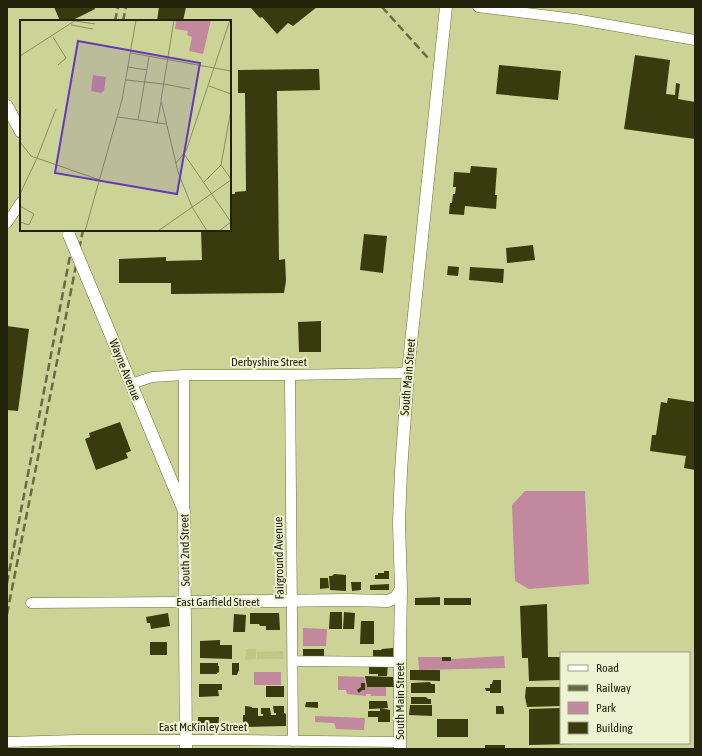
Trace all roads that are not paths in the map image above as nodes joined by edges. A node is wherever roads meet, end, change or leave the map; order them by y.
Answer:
1 (446, 7) edge
2 (478, 7) edge
3 (695, 40) edge
4 (7, 106) edge
5 (20, 130) edge
6 (20, 204) edge
7 (7, 223) edge
8 (68, 232) edge
9 (408, 372) junction
10 (184, 375) junction
11 (290, 375) junction
12 (131, 384) junction
13 (184, 511) junction
14 (401, 589) junction
15 (292, 601) junction
16 (388, 601) junction
17 (185, 602) junction
18 (31, 603) dead end
19 (401, 610) junction
20 (292, 661) junction
21 (400, 662) junction
22 (293, 741) junction
23 (7, 742) edge
24 (186, 744) edge
25 (400, 745) edge

1 - 9 main road, South Main Street
2 - 3 street
4 - 5 main road
6 - 7 street
8 - 12 main road, Wayne Avenue, bridge
9 - 11 street, Derbyshire Street
9 - 14 main road, South Main Street
10 - 11 street, Derbyshire Street
10 - 12 street, Derbyshire Street
10 - 13 street, South 2nd Street
11 - 15 street, Fairground Avenue
12 - 13 main road, Wayne Avenue
13 - 17 main road, South 2nd Street
14 - 16 main road
14 - 19 main road, South Main Street
15 - 16 main road, East Garfield Street
15 - 17 main road, East Garfield Street
15 - 20 street, Fairground Avenue
16 - 19 main road
17 - 18 street, East Garfield Street
17 - 24 main road, South 2nd Street
19 - 21 main road, South Main Street
20 - 21 street
20 - 22 street, Fairground Avenue
21 - 25 main road, South Main Street
22 - 24 street, East McKinley Street
22 - 25 street, East McKinley Street
23 - 24 street, East McKinley Street

